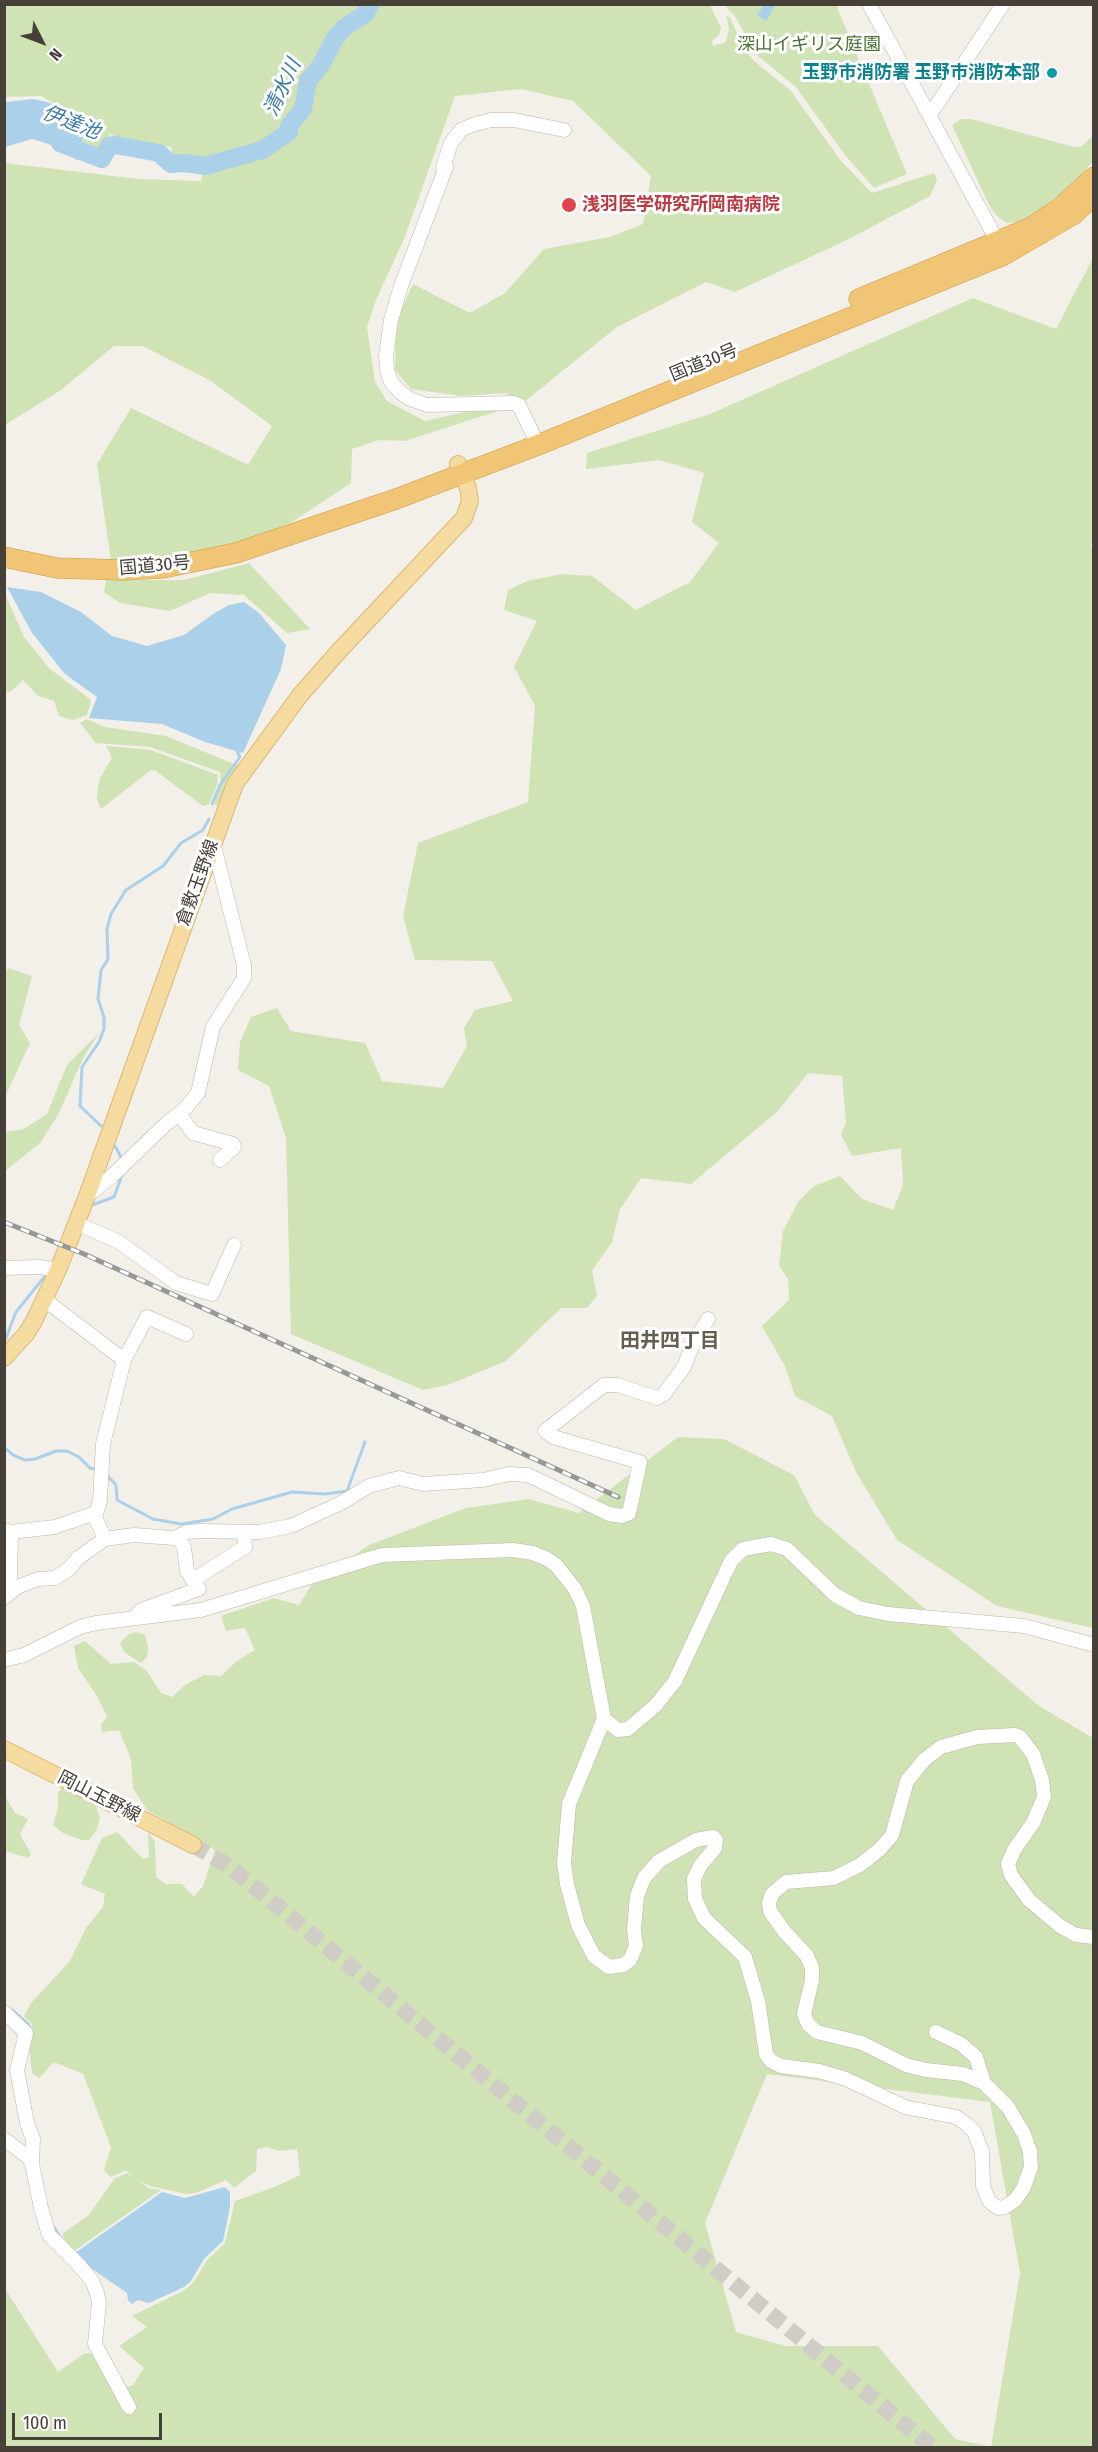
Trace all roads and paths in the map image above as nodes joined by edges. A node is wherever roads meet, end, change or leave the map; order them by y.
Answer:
1 (869, 4) edge
2 (1003, 4) edge
3 (929, 113) junction
4 (564, 130) dead end
5 (1091, 192) edge
6 (1002, 248) junction
7 (536, 439) junction
8 (460, 469) junction
9 (4, 557) edge
10 (213, 842) junction
11 (179, 1114) junction
12 (220, 1160) dead end
13 (87, 1196) junction
14 (76, 1223) junction
15 (234, 1245) dead end
16 (4, 1268) edge
17 (58, 1270) junction
18 (45, 1300) junction
19 (708, 1319) dead end
20 (186, 1334) dead end
21 (4, 1358) edge
22 (124, 1360) junction
23 (95, 1513) junction
24 (8, 1531) edge
25 (244, 1532) junction
26 (178, 1536) junction
27 (105, 1539) junction
28 (194, 1580) junction
29 (6, 1596) edge
30 (135, 1617) junction
31 (1094, 1645) edge
32 (4, 1660) edge
33 (604, 1719) junction
34 (4, 1749) edge
35 (193, 1845) tunnel mouth
36 (1094, 1938) edge
37 (4, 2012) edge
38 (936, 2032) dead end
39 (984, 2083) junction
40 (4, 2139) edge
41 (32, 2164) junction
42 (129, 2407) dead end

1 - 3 street
2 - 3 street
3 - 6 street
4 - 7 street
5 - 6 highway, 国道30号
6 - 7 highway, 国道30号
7 - 8 highway, 国道30号
8 - 9 highway, 国道30号
8 - 10 main road, 倉敷玉野線
10 - 11 street
10 - 13 main road, 倉敷玉野線
11 - 12 street
11 - 13 street
13 - 14 main road, 倉敷玉野線
14 - 15 street
14 - 17 main road, 倉敷玉野線
16 - 17 street
17 - 18 main road, 倉敷玉野線
18 - 21 main road, 倉敷玉野線
18 - 22 street
19 - 25 street
20 - 22 street
22 - 23 street
23 - 24 street
23 - 27 street
24 - 29 street
25 - 26 street
25 - 28 street
26 - 27 street
26 - 28 street
27 - 29 street
28 - 30 street
30 - 32 street
30 - 33 street
31 - 33 street
33 - 39 street
34 - 35 main road, 岡山玉野線
36 - 39 street
37 - 41 street
38 - 39 street
40 - 41 street
41 - 42 street

